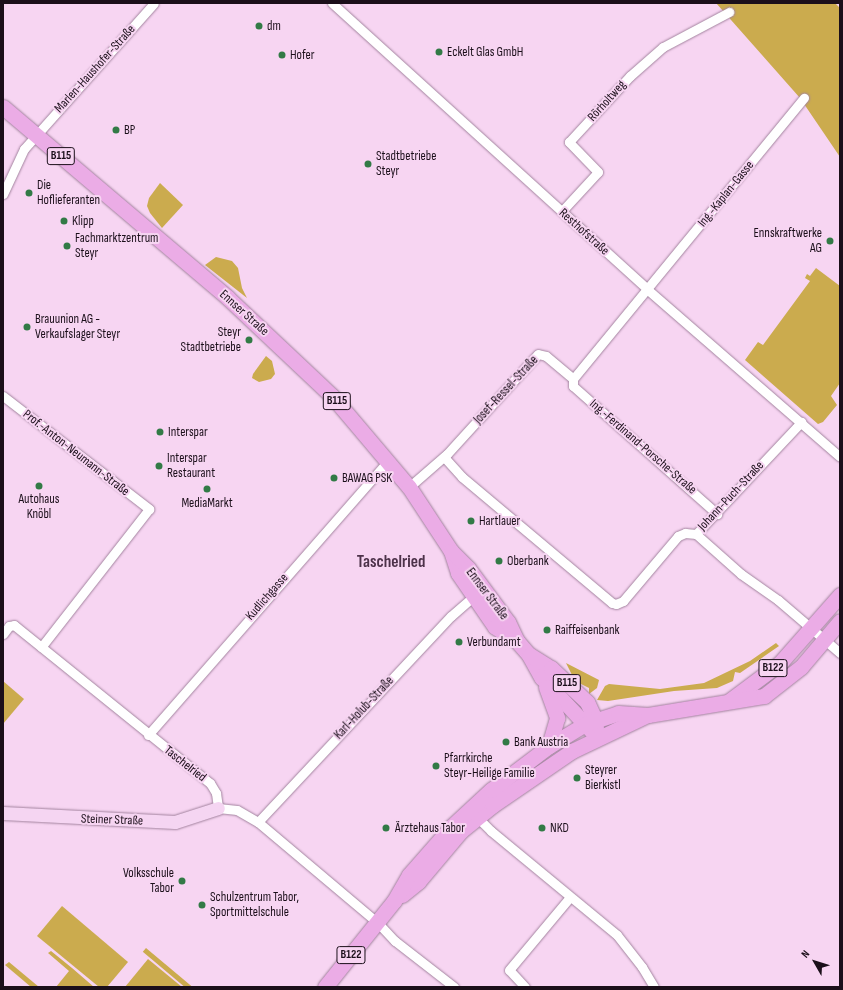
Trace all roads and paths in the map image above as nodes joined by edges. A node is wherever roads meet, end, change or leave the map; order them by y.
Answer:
1 (154, 3) edge
2 (332, 3) edge
3 (729, 12) dead end
4 (804, 98) dead end
5 (3, 107) edge
6 (36, 135) junction
7 (3, 194) edge
8 (562, 211) junction
9 (648, 290) junction
10 (573, 379) junction
11 (3, 396) edge
12 (801, 422) junction
13 (444, 457) junction
14 (840, 457) edge
15 (388, 461) junction
16 (409, 487) junction
17 (717, 514) junction
18 (696, 534) junction
19 (451, 551) junction
20 (840, 595) edge
21 (472, 597) junction
22 (840, 621) edge
23 (811, 628) junction
24 (3, 634) edge
25 (825, 640) junction
26 (517, 642) junction
27 (41, 647) junction
28 (840, 653) edge
29 (529, 654) junction
30 (542, 678) junction
31 (729, 701) junction
32 (648, 715) junction
33 (590, 721) junction
34 (148, 734) junction
35 (597, 737) junction
36 (549, 746) junction
37 (218, 808) junction
38 (3, 813) edge
39 (477, 817) junction
40 (258, 822) junction
41 (570, 897) junction
42 (394, 901) junction
43 (378, 922) junction
44 (325, 987) edge
45 (454, 987) edge
46 (525, 987) edge
47 (654, 987) edge

1 - 6 street, Marlen-Haushofer-Straße
2 - 8 street, Resthofstraße
3 - 8 street, Rörholtweg
4 - 9 street, Ing.-Kaplan-Gasse
5 - 6 main road, Ennser Straße / B115
6 - 7 street
6 - 15 main road, Ennser Straße / B115
8 - 9 street, Resthofstraße
9 - 10 street
9 - 12 street, Resthofstraße
10 - 13 street, Josef-Ressel-Straße
10 - 17 street, Ing.-Ferdinand-Porsche-Straße
11 - 27 street, Prof.-Anton-Neumann-Straße
12 - 14 street, Resthofstraße
12 - 17 street, Johann-Puch-Straße
13 - 16 street, Josef-Ressel-Straße
13 - 18 street, Johann-Puch-Straße
15 - 16 main road, Ennser Straße / B115
15 - 34 street, Kudlichgasse
16 - 19 main road, Ennser Straße / B115
17 - 18 street, Johann-Puch-Straße
18 - 23 street
19 - 21 main road, Ennser Straße / B115
19 - 26 main road, Ennser Straße / B115
20 - 23 main road, B122
21 - 26 main road, Ennser Straße / B115
21 - 40 street, Karl-Holub-Straße
22 - 25 main road, B122
23 - 25 street
23 - 31 main road, B122
24 - 27 street, Taschelried
25 - 28 street
25 - 31 main road, B122
26 - 29 main road, Ennser Straße / B115
27 - 34 street, Taschelried
29 - 30 main road, Ennser Straße / B115
29 - 33 main road, Ennser Straße / B115
30 - 33 main road, Ennser Straße / B115
30 - 36 main road
31 - 32 main road, B122
32 - 33 main road, B122
32 - 35 main road, B122
33 - 35 main road, Ennser Straße / B115
33 - 36 main road, B122
34 - 37 street, Taschelried
35 - 39 main road, B122
36 - 42 main road, B122
37 - 38 street, Steiner Straße
37 - 40 street
39 - 41 street
39 - 42 main road, B122
40 - 43 street
41 - 46 street
41 - 47 street
42 - 43 main road, B122
43 - 44 main road, B122
43 - 45 street

